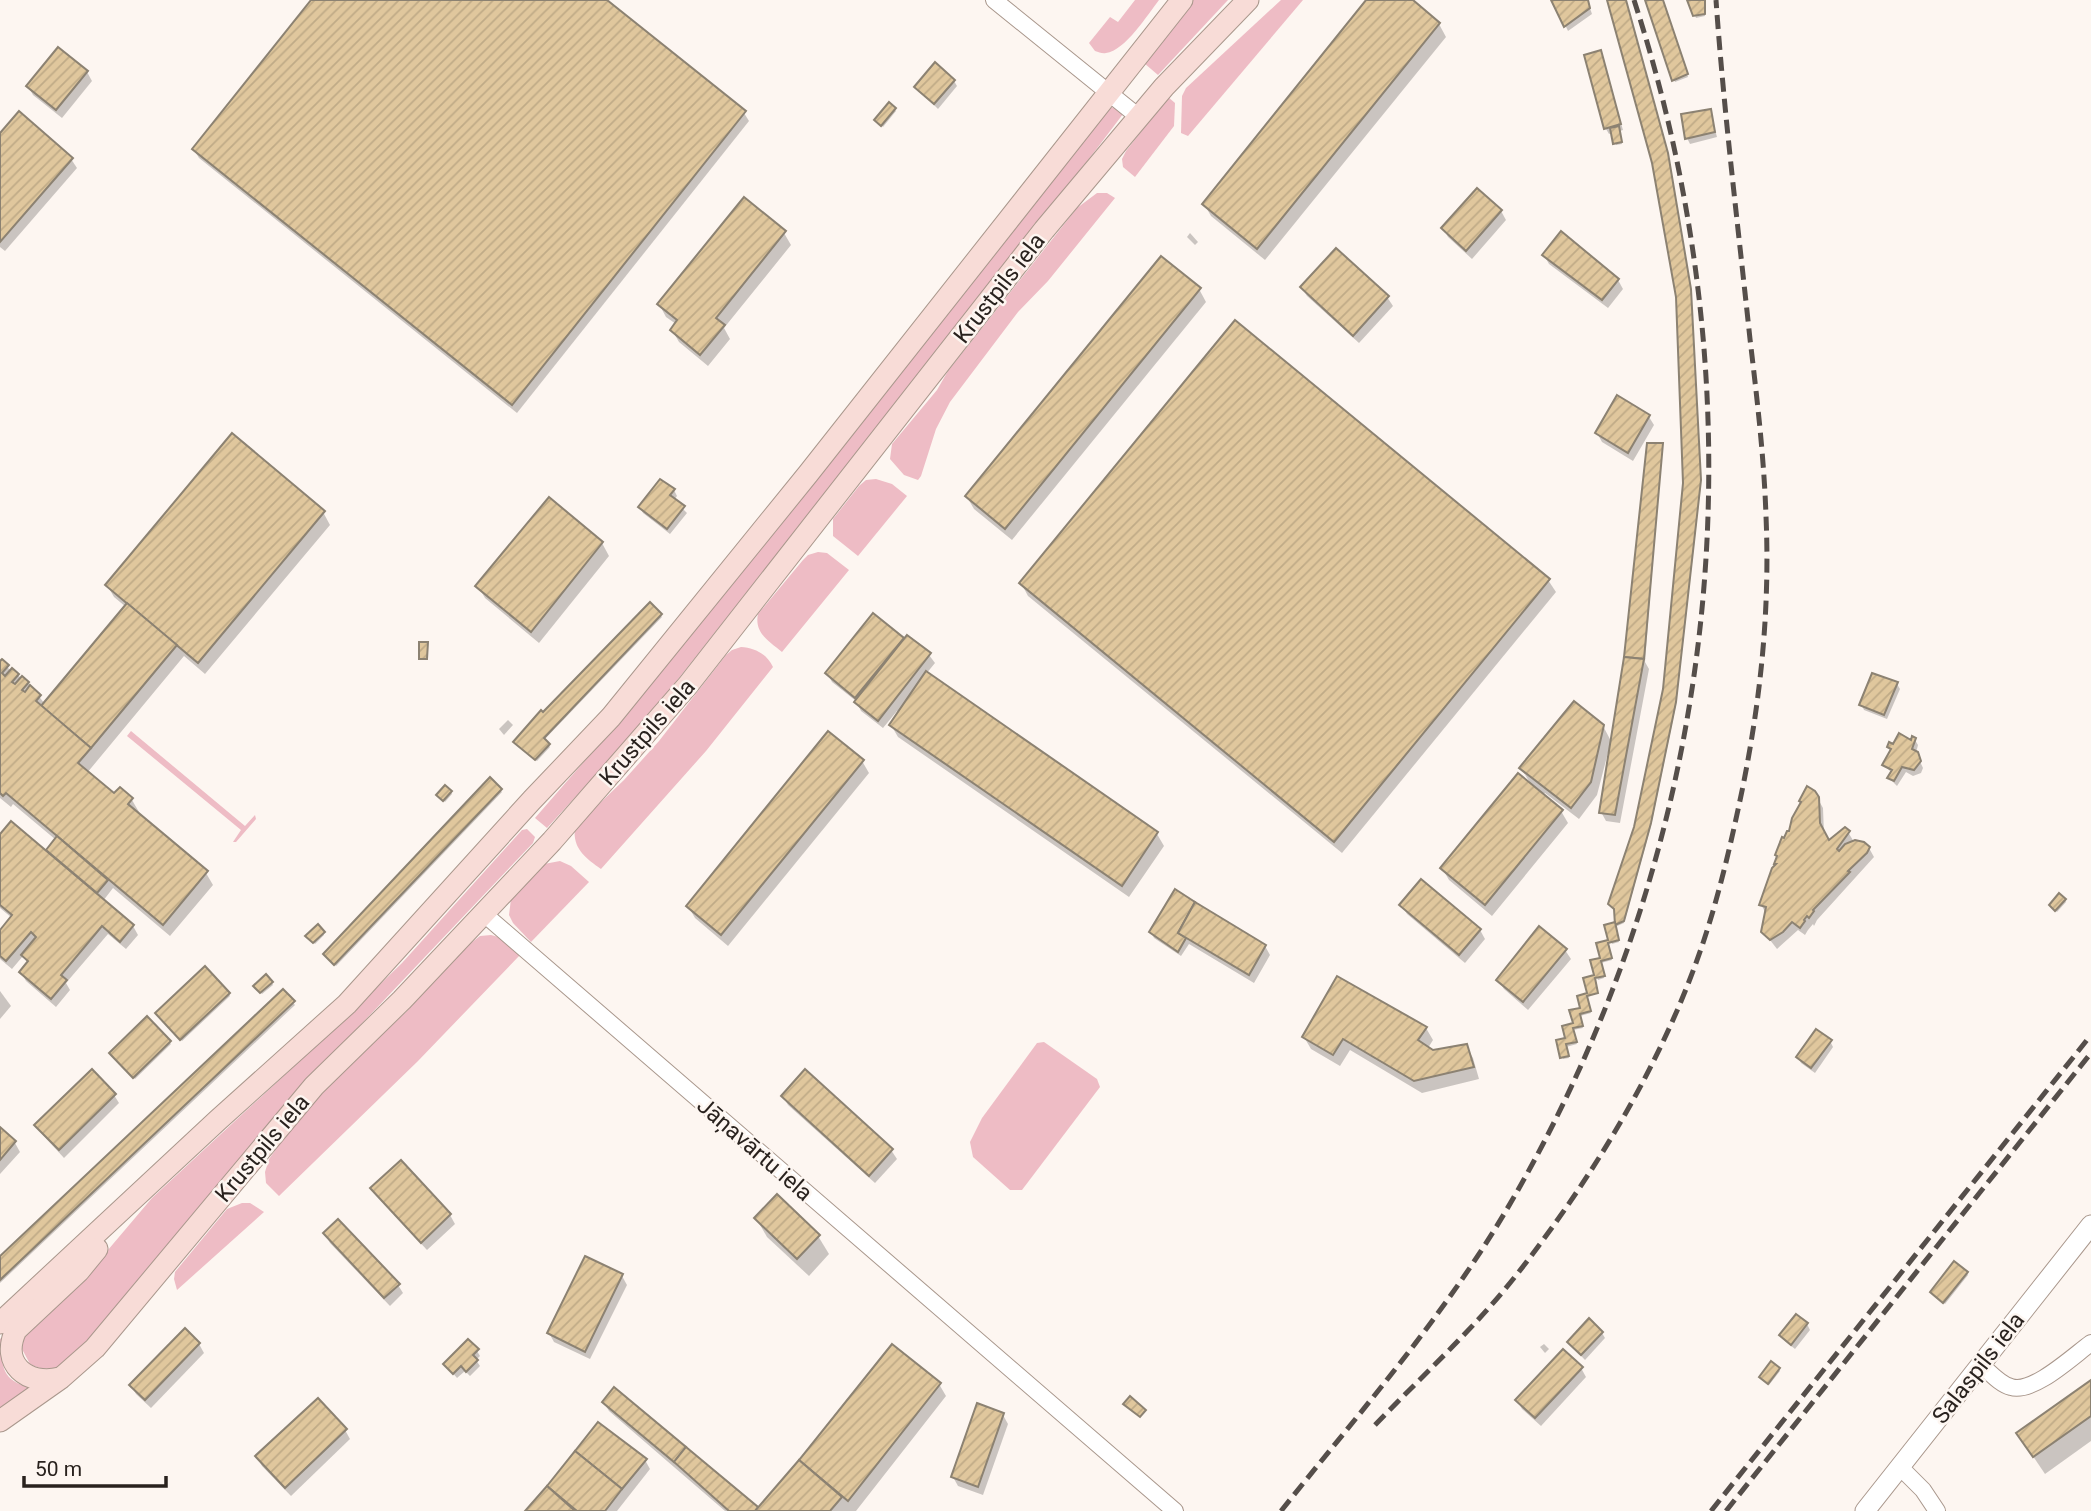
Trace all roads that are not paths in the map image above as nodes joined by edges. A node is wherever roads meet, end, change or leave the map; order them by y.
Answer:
1 (994, 0) edge
2 (1182, 0) edge
3 (1248, 0) edge
4 (1107, 94) junction
5 (1140, 118) junction
6 (483, 913) junction
7 (128, 1205) junction
8 (2091, 1225) edge
9 (0, 1323) edge
10 (2091, 1343) edge
11 (1980, 1364) junction
12 (61, 1378) junction
13 (0, 1420) edge
14 (1900, 1467) junction
15 (1175, 1511) edge
16 (1865, 1511) edge
17 (1937, 1511) edge

1 - 4 street
2 - 4 main road, Krustpils iela
3 - 5 main road, Krustpils iela
4 - 5 street
4 - 7 main road, Krustpils iela
5 - 6 main road, Krustpils iela
6 - 12 main road, Krustpils iela
6 - 15 street, Jāņavārtu iela
7 - 9 main road, Krustpils iela
7 - 12 main road
8 - 11 street, Salaspils iela
10 - 11 street
11 - 14 street, Salaspils iela
12 - 13 main road, Krustpils iela
14 - 16 street, Salaspils iela
14 - 17 street

